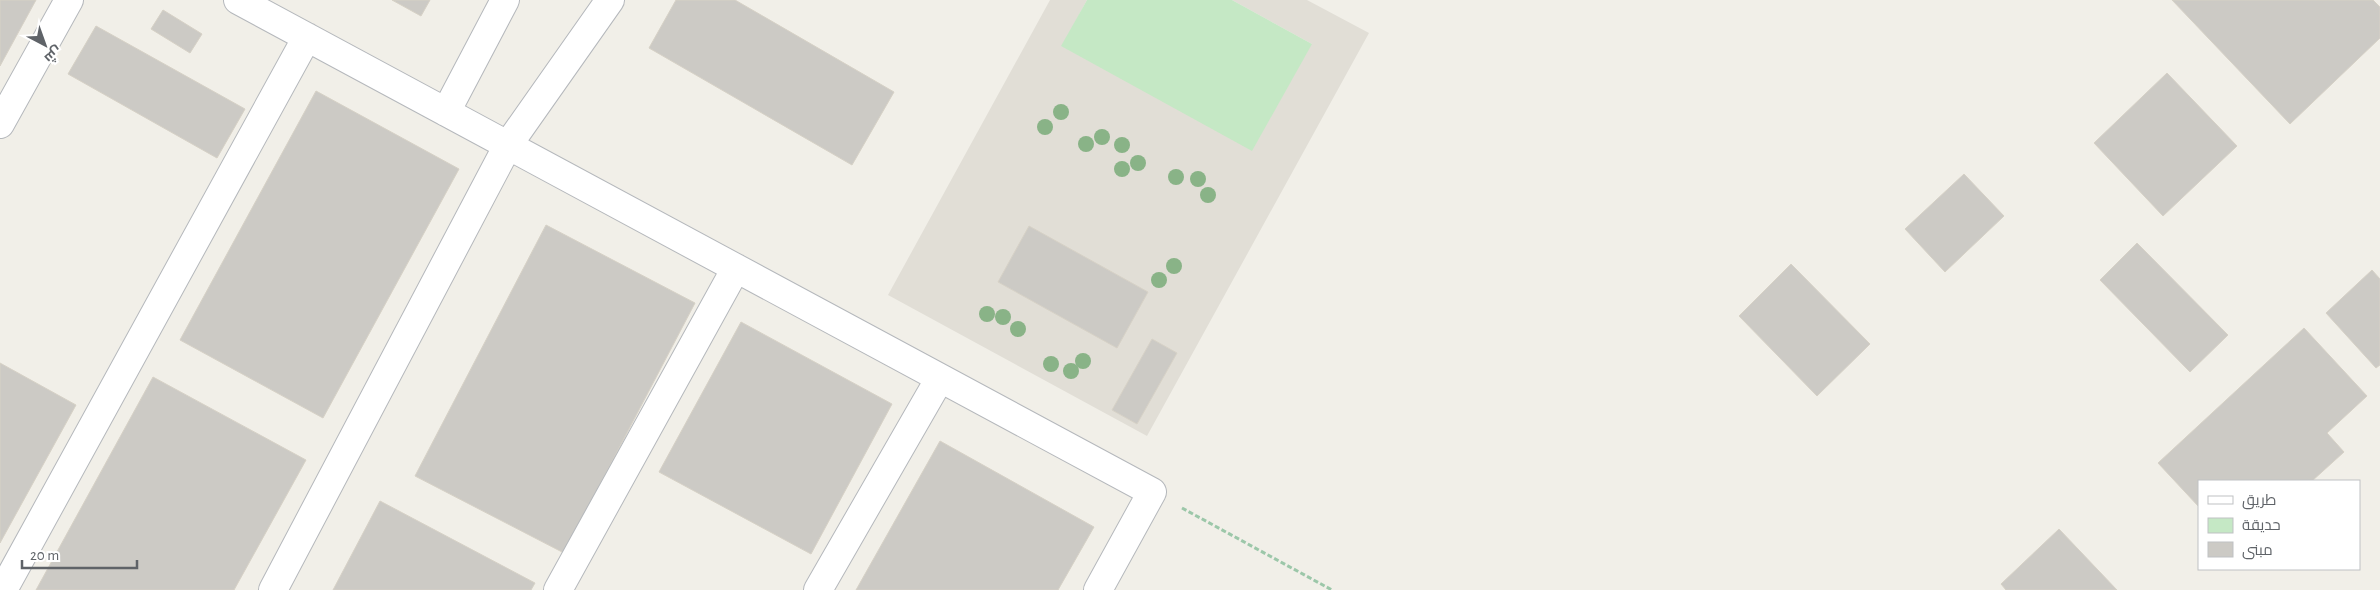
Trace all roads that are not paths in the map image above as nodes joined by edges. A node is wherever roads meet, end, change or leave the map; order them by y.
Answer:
1 (69, 0) edge
2 (238, 0) edge
3 (505, 0) edge
4 (610, 0) edge
5 (307, 37) junction
6 (446, 112) junction
7 (0, 124) edge
8 (508, 145) junction
9 (736, 268) junction
10 (940, 378) junction
11 (3, 590) edge
12 (273, 590) edge
13 (558, 590) edge
14 (818, 590) edge
15 (1098, 590) edge

1 - 7 street
2 - 5 street
3 - 6 street
4 - 8 street
5 - 6 street
5 - 11 street
6 - 8 street
8 - 9 street
8 - 12 street
9 - 10 street
9 - 13 street
10 - 14 street
10 - 15 street

